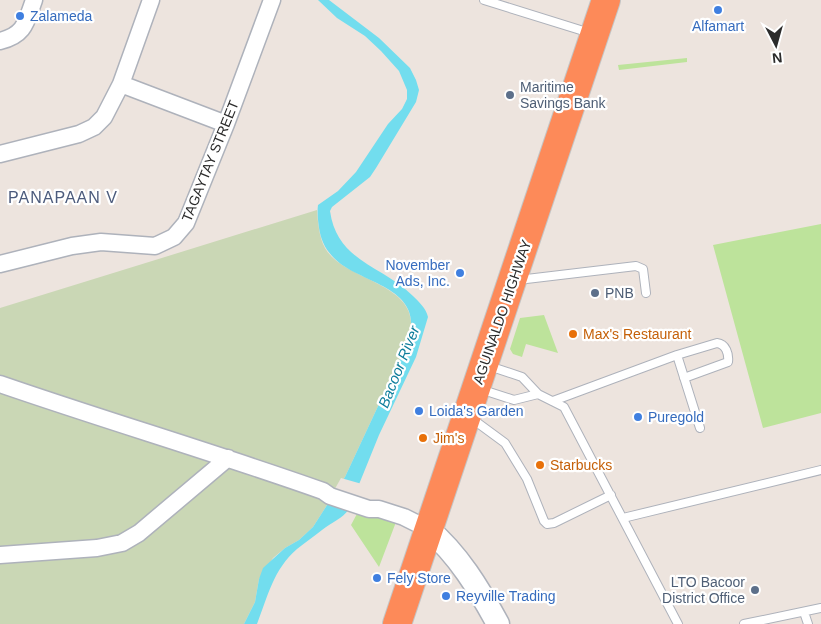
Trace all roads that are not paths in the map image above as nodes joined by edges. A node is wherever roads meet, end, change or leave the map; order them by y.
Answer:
1 (34, 0) edge
2 (151, 0) edge
3 (272, 0) edge
4 (484, 0) edge
5 (606, 0) edge
6 (595, 34) junction
7 (0, 41) edge
8 (121, 84) junction
9 (226, 124) junction
10 (0, 154) edge
11 (0, 264) edge
12 (512, 281) junction
13 (646, 293) dead end
14 (677, 355) junction
15 (480, 376) junction
16 (684, 378) junction
17 (0, 384) edge
18 (538, 394) junction
19 (553, 401) junction
20 (467, 416) junction
21 (700, 428) dead end
22 (228, 458) junction
23 (821, 470) edge
24 (611, 495) junction
25 (623, 518) junction
26 (428, 529) junction
27 (0, 555) edge
28 (821, 608) edge
29 (804, 612) junction
30 (397, 624) edge
31 (498, 624) edge
32 (678, 624) edge
33 (744, 624) edge
34 (808, 624) edge

1 - 7 street
2 - 8 street
3 - 9 street, TAGAYTAY STREET
4 - 6 lane
5 - 6 highway, AGUINALDO HIGHWAY
6 - 12 highway, AGUINALDO HIGHWAY
8 - 9 street
8 - 10 street
9 - 11 street, TAGAYTAY STREET
12 - 13 lane
12 - 15 highway, AGUINALDO HIGHWAY
14 - 16 lane
14 - 16 lane
14 - 19 lane
15 - 18 lane
15 - 18 lane
15 - 20 highway, AGUINALDO HIGHWAY
16 - 21 lane
17 - 22 street
18 - 19 lane
19 - 24 lane
20 - 24 lane
20 - 26 highway, AGUINALDO HIGHWAY
22 - 26 street
22 - 27 street
23 - 25 lane
24 - 25 lane
25 - 32 lane
26 - 30 highway, AGUINALDO HIGHWAY
26 - 31 street
28 - 29 lane
29 - 33 lane
29 - 34 lane

